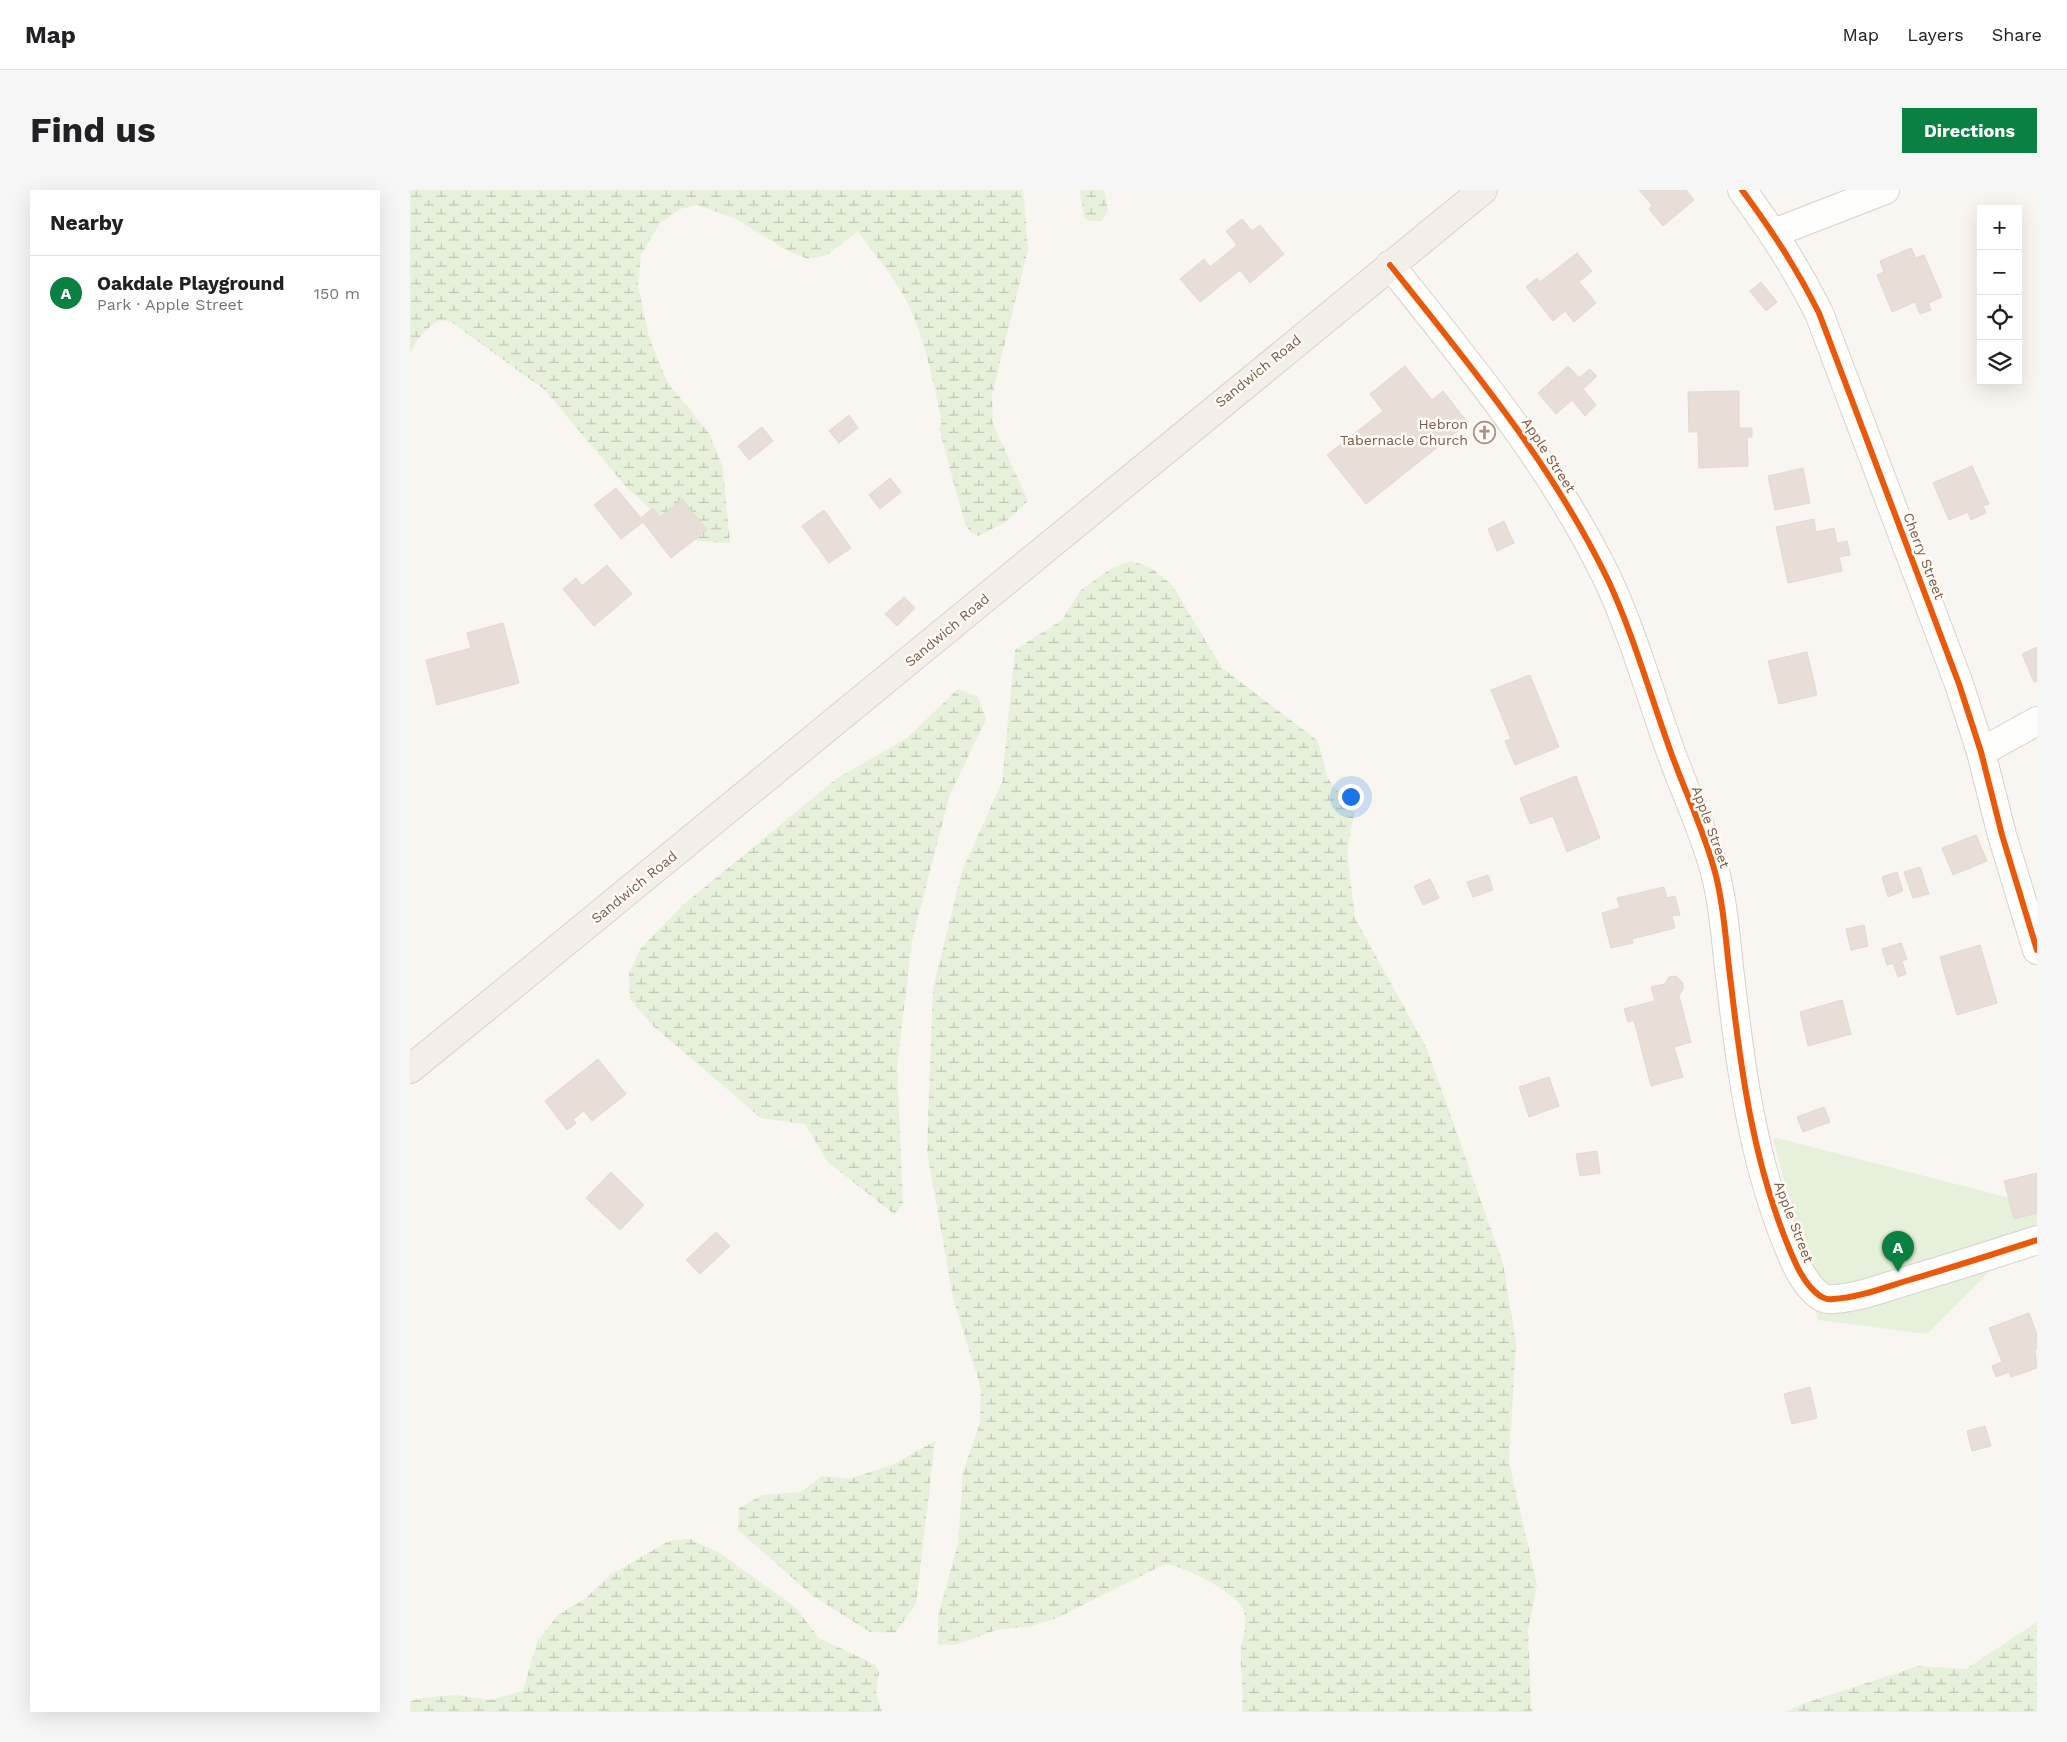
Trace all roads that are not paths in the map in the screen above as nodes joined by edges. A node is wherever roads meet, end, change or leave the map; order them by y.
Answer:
1 (1483, 190) edge
2 (1742, 190) edge
3 (1885, 190) edge
4 (1774, 233) junction
5 (1390, 265) junction
6 (2037, 721) edge
7 (1981, 752) junction
8 (2037, 950) edge
9 (410, 1069) edge
10 (2037, 1240) edge

1 - 5 main road, Sandwich Road
2 - 4 street, Cherry Street
3 - 4 street
4 - 7 street, Cherry Street
5 - 9 main road, Sandwich Road
5 - 10 street, Apple Street
6 - 7 street
7 - 8 street, Cherry Street

